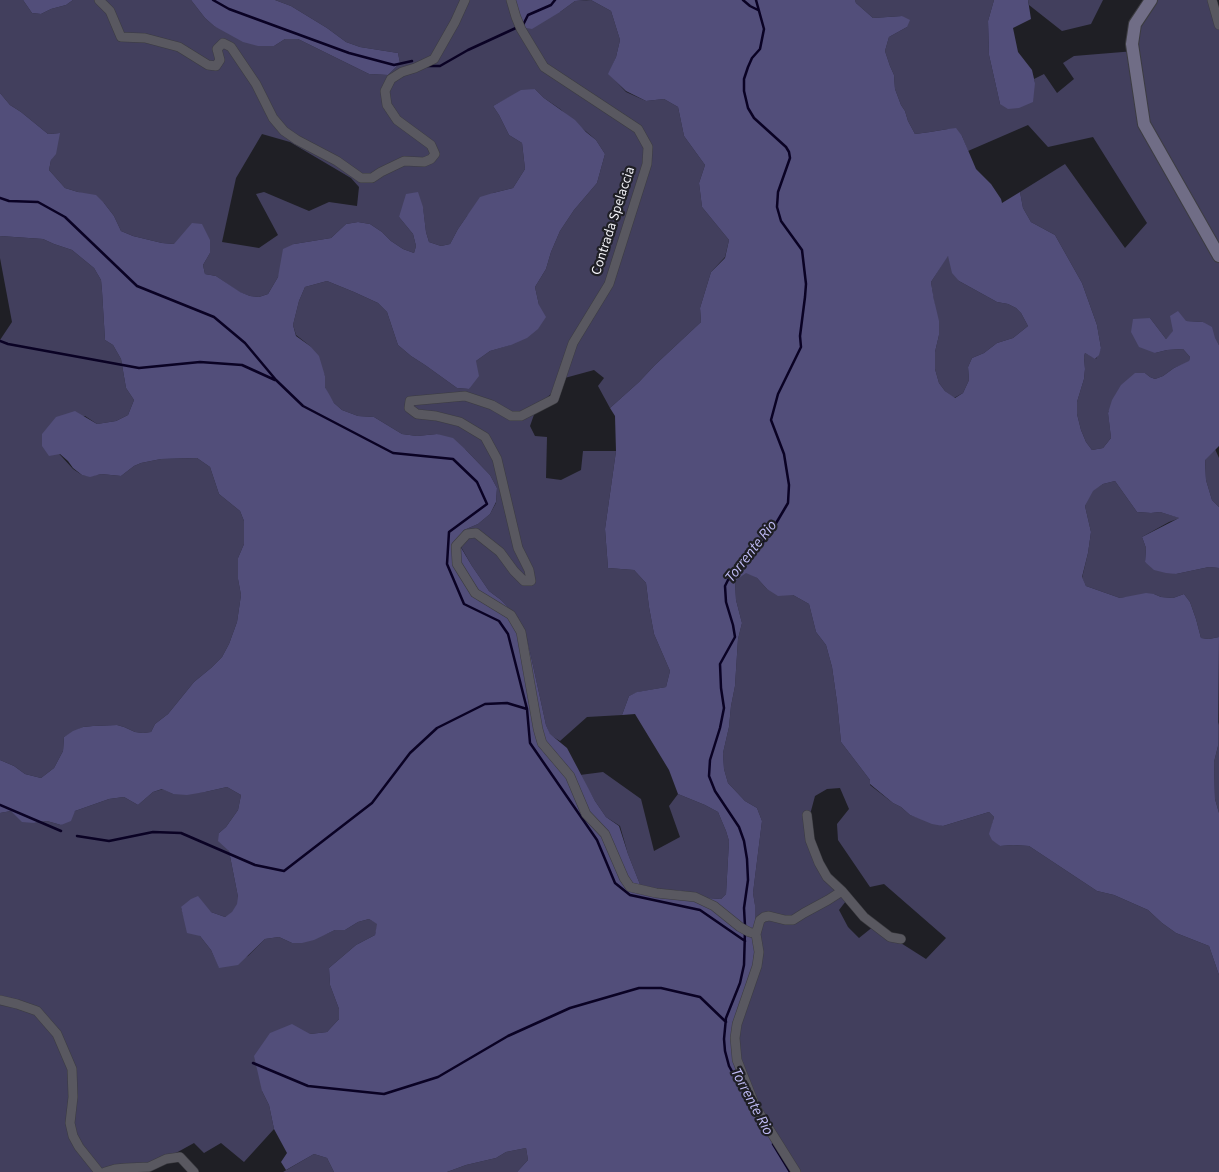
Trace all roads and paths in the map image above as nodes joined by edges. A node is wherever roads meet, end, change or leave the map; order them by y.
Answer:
1 (99, 0) edge
2 (465, 0) edge
3 (511, 0) edge
4 (1151, 0) edge
5 (1212, 0) edge
6 (1219, 25) edge
7 (1219, 256) edge
8 (807, 815) dead end
9 (842, 891) junction
10 (753, 933) junction
11 (901, 939) dead end
12 (0, 1000) edge
13 (99, 1172) edge
14 (105, 1172) edge
15 (194, 1172) edge
16 (796, 1172) edge

1 - 2 street
3 - 10 street, Contrada Spelaccia
4 - 7 street
5 - 6 street
8 - 9 street
9 - 10 street
9 - 11 street
10 - 16 street
12 - 13 street
14 - 15 street

